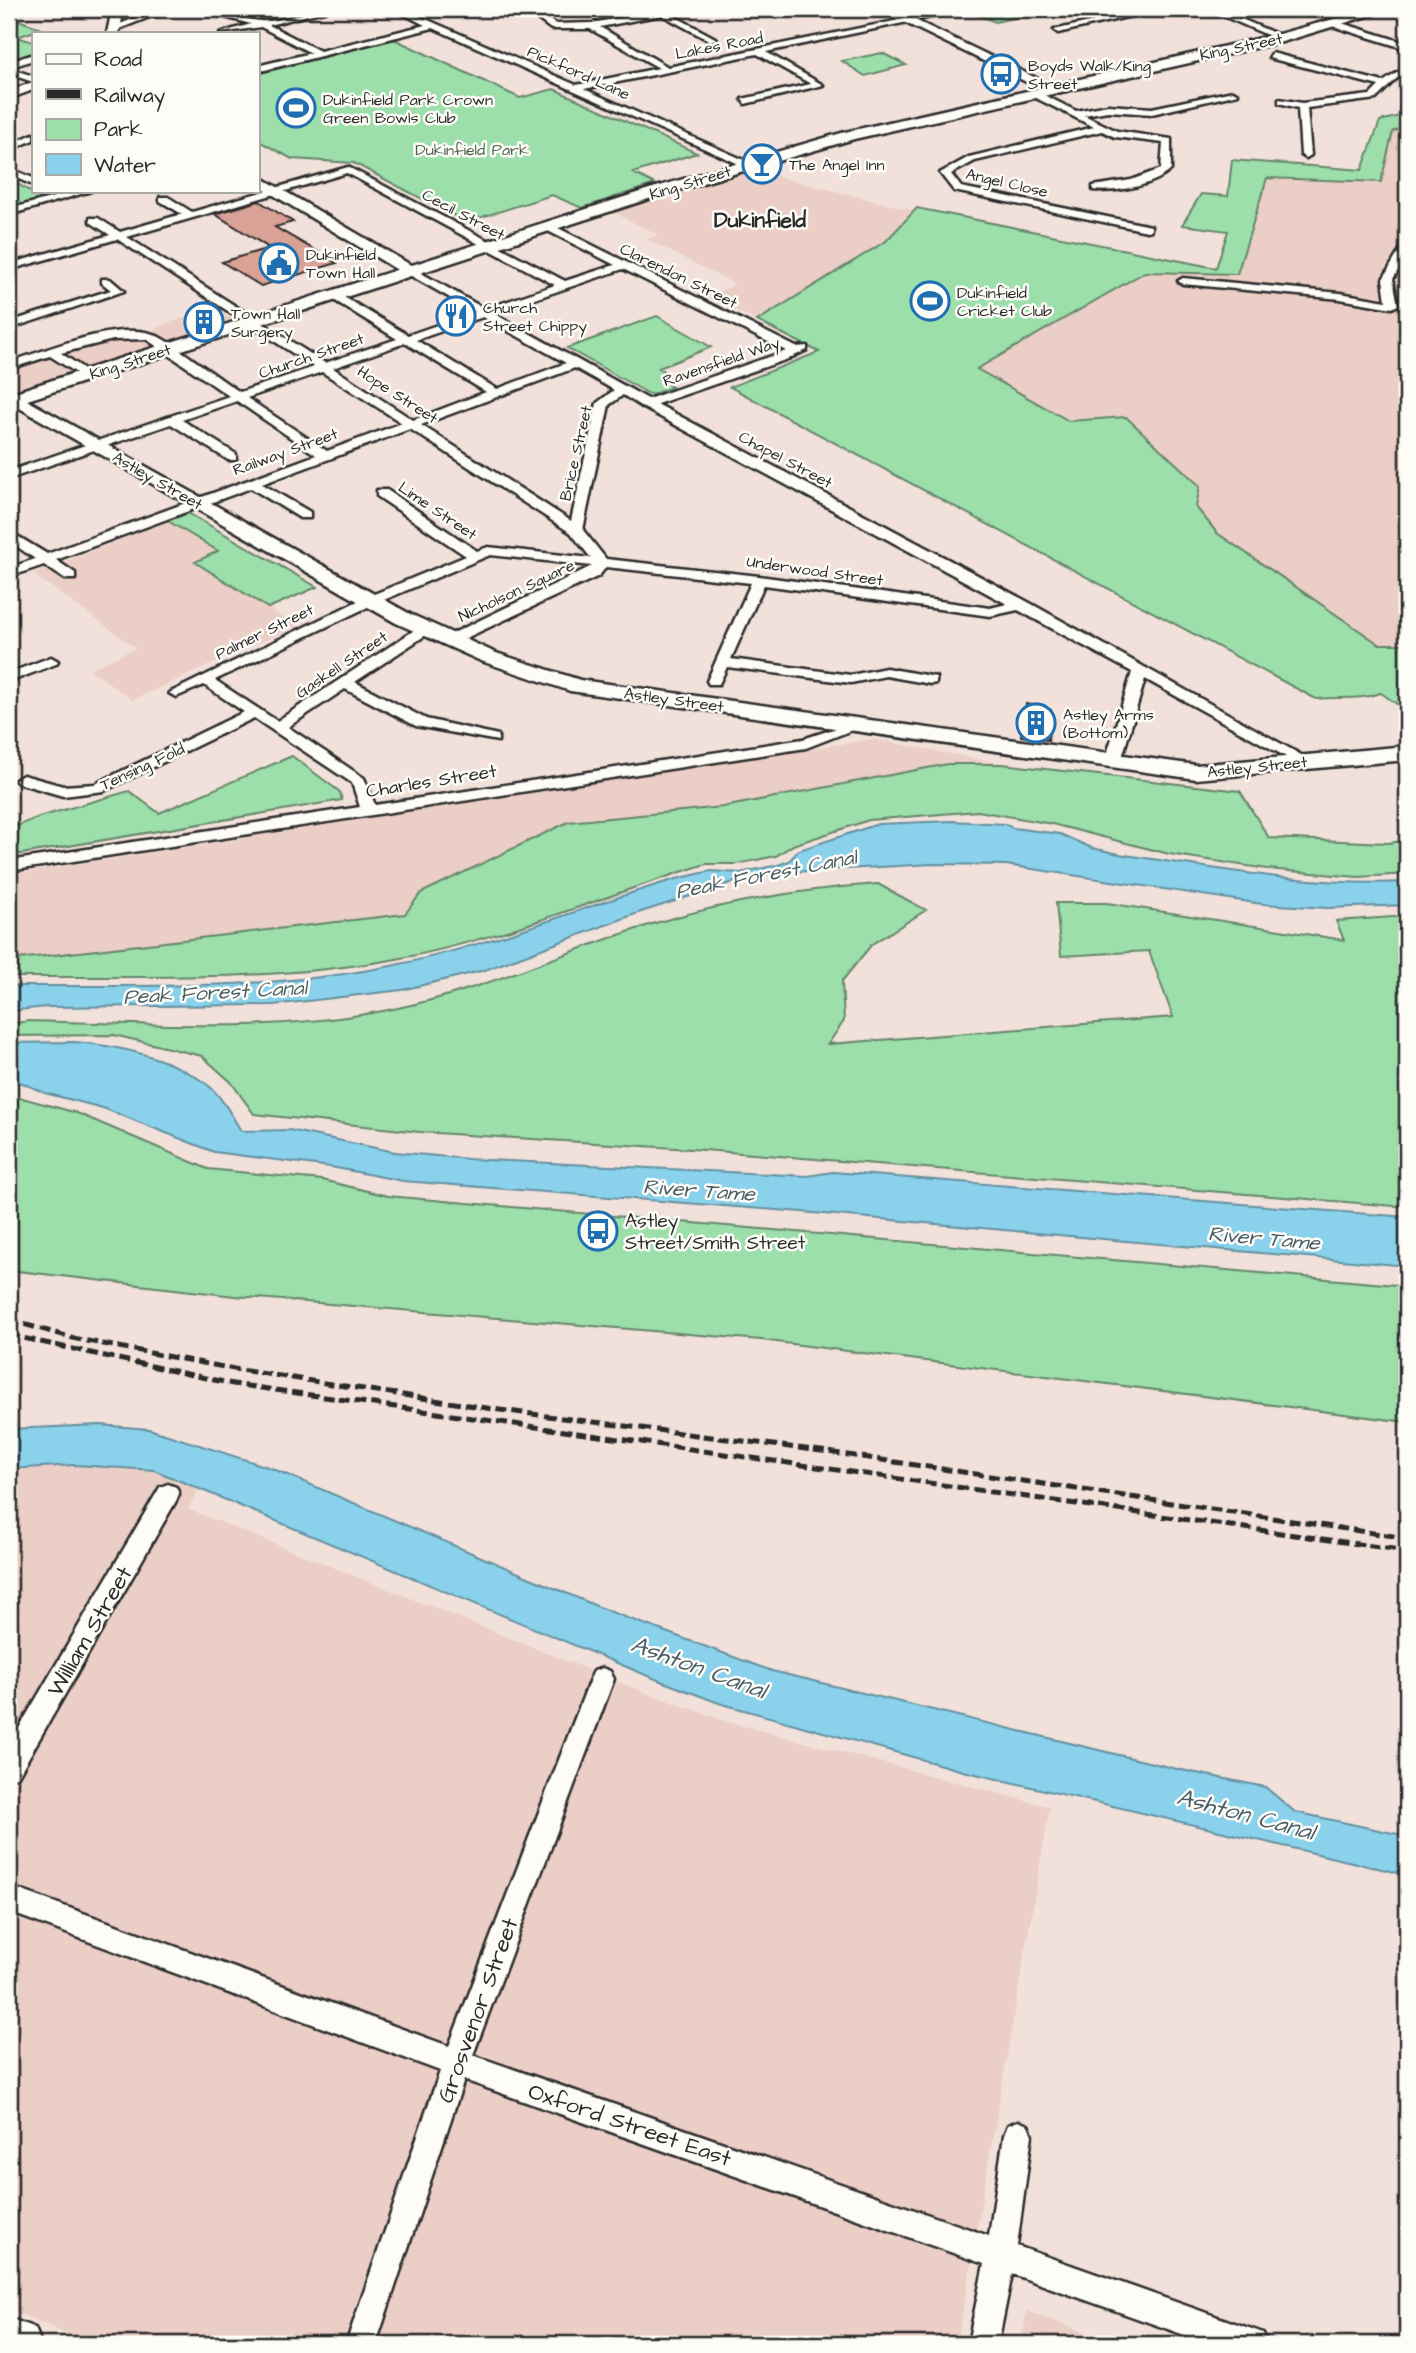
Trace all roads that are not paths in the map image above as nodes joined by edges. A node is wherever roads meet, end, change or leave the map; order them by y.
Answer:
1 (118, 9) edge
2 (166, 9) edge
3 (198, 9) edge
4 (328, 9) edge
5 (397, 9) edge
6 (528, 9) edge
7 (883, 9) edge
8 (965, 9) edge
9 (1158, 9) edge
10 (1211, 9) edge
11 (1380, 9) edge
12 (660, 11) edge
13 (909, 21) junction
14 (261, 24) junction
15 (1335, 24) junction
16 (434, 25) junction
17 (592, 26) junction
18 (1058, 30) dead end
19 (112, 31) edge
20 (228, 32) edge
21 (701, 32) junction
22 (686, 36) dead end
23 (1282, 38) junction
24 (713, 39) dead end
25 (1406, 47) edge
26 (758, 51) junction
27 (319, 54) junction
28 (1272, 55) dead end
29 (32, 57) edge
30 (9, 65) edge
31 (259, 69) edge
32 (668, 70) junction
33 (9, 71) edge
34 (1407, 71) edge
35 (32, 79) edge
36 (1385, 85) junction
37 (32, 86) edge
38 (576, 88) junction
39 (1052, 89) junction
40 (1033, 93) junction
41 (1233, 94) dead end
42 (9, 95) edge
43 (745, 101) dead end
44 (1282, 101) dead end
45 (1302, 106) junction
46 (1074, 114) junction
47 (1102, 128) junction
48 (32, 137) edge
49 (9, 148) edge
50 (1306, 155) dead end
51 (748, 165) junction
52 (9, 171) edge
53 (259, 180) edge
54 (32, 182) edge
55 (1097, 188) dead end
56 (277, 190) junction
57 (49, 192) edge
58 (82, 192) edge
59 (157, 195) edge
60 (59, 198) junction
61 (76, 209) dead end
62 (9, 212) edge
63 (190, 215) junction
64 (94, 219) dead end
65 (548, 227) junction
66 (1147, 228) dead end
67 (119, 235) junction
68 (489, 245) junction
69 (9, 252) edge
70 (1405, 254) edge
71 (24, 262) junction
72 (624, 265) junction
73 (9, 267) edge
74 (410, 271) junction
75 (106, 281) dead end
76 (1183, 281) dead end
77 (564, 285) junction
78 (333, 295) junction
79 (484, 313) junction
80 (252, 321) junction
81 (9, 326) edge
82 (406, 339) junction
83 (167, 349) junction
84 (800, 349) joint
85 (52, 352) junction
86 (574, 364) junction
87 (9, 366) edge
88 (324, 367) junction
89 (86, 375) junction
90 (620, 391) junction
91 (494, 392) junction
92 (240, 397) junction
93 (11, 398) edge
94 (646, 404) junction
95 (174, 420) junction
96 (410, 423) junction
97 (98, 445) junction
98 (324, 455) junction
99 (232, 457) dead end
100 (9, 475) edge
101 (250, 482) junction
102 (382, 493) dead end
103 (195, 502) junction
104 (305, 515) dead end
105 (576, 530) junction
106 (9, 535) edge
107 (475, 556) junction
108 (45, 559) junction
109 (602, 564) junction
110 (9, 573) edge
111 (70, 576) dead end
112 (759, 580) junction
113 (367, 601) junction
114 (1023, 605) junction
115 (424, 630) junction
116 (448, 641) junction
117 (51, 661) dead end
118 (723, 662) junction
119 (1140, 670) junction
120 (9, 678) edge
121 (204, 679) junction
122 (931, 680) dead end
123 (714, 681) dead end
124 (345, 683) junction
125 (176, 693) dead end
126 (255, 712) junction
127 (858, 725) junction
128 (278, 727) junction
129 (493, 738) dead end
130 (1407, 753) edge
131 (1113, 761) junction
132 (1304, 761) junction
133 (23, 780) dead end
134 (369, 810) junction
135 (9, 866) edge
136 (168, 1494) dead end
137 (601, 1679) dead end
138 (9, 1768) edge
139 (9, 1899) edge
140 (456, 2063) junction
141 (1018, 2135) dead end
142 (1001, 2253) junction
143 (9, 2340) edge
144 (19, 2344) edge
145 (360, 2344) edge
146 (983, 2344) edge
147 (1252, 2344) edge

1 - 19 main road
2 - 19 street
3 - 14 street
4 - 14 street
5 - 16 street, Pickford Lane
6 - 17 street
7 - 13 main road
8 - 13 street, Lakes Road
9 - 18 street
10 - 23 street
11 - 15 main road, King Street
12 - 17 street
12 - 21 street
13 - 26 street, Lakes Road
13 - 39 main road
14 - 20 street
14 - 27 street
15 - 23 main road, King Street
15 - 25 street
16 - 27 street
16 - 38 street, Pickford Lane
17 - 32 street
21 - 22 street
21 - 24 street
23 - 39 main road, King Street
26 - 32 street, Lakes Road
26 - 43 street
27 - 31 street
28 - 36 street
29 - 30 street
32 - 38 street, Lakes Road
33 - 35 street
34 - 36 street
36 - 45 street
37 - 42 main road
38 - 51 street, Pickford Lane
39 - 40 main road, King Street
40 - 46 street
40 - 51 main road, King Street
41 - 46 street
44 - 45 street
45 - 50 street
46 - 47 street
47 - 55 street
47 - 66 street, Angel Close
48 - 49 street
51 - 65 main road, King Street
52 - 54 street
53 - 56 main road, Chapel Street
56 - 63 street
56 - 68 street, Cecil Street
56 - 74 main road, Chapel Street
57 - 60 street
58 - 60 street
59 - 63 street
60 - 61 street
60 - 62 street
63 - 67 street
64 - 67 street, Hope Street
65 - 68 main road, King Street
65 - 72 street, Clarendon Street
67 - 71 street
67 - 80 street, Hope Street
68 - 74 main road, King Street
68 - 77 street, Cecil Street
69 - 71 street
70 - 76 street
71 - 73 street
72 - 77 street, Church Street
72 - 84 street, Clarendon Street
74 - 78 main road, King Street
74 - 79 street, Chapel Street
75 - 81 street
77 - 79 street, Church Street
78 - 80 main road, King Street
78 - 82 street
79 - 82 street, Church Street
79 - 86 street, Chapel Street
80 - 83 main road, King Street
80 - 88 street, Hope Street
82 - 88 street, Church Street
82 - 91 street
83 - 85 street
83 - 89 main road, King Street
83 - 92 street
84 - 94 street, Ravensfield Way
85 - 87 street
85 - 89 street
86 - 90 street, Chapel Street
86 - 91 street, Railway Street
88 - 92 street, Church Street
88 - 96 street, Hope Street
89 - 93 main road, King Street
90 - 94 street, Chapel Street
90 - 105 street, Brice Street
91 - 96 street, Railway Street
92 - 95 street, Church Street
92 - 98 street
93 - 97 main road, Astley Street
94 - 114 street, Chapel Street
95 - 97 street, Church Street
95 - 99 street
96 - 98 street, Railway Street
96 - 105 street, Hope Street
97 - 100 street, Church Street
97 - 103 main road, Astley Street
98 - 101 street, Railway Street
101 - 103 street, Railway Street
101 - 104 street
102 - 107 street, Lime Street
103 - 108 street, Railway Street
103 - 113 main road, Astley Street
105 - 109 street, Hope Street
106 - 108 street
107 - 109 street, Nicholson Square
107 - 113 street, Nicholson Square
108 - 110 street, Railway Street
108 - 111 street
109 - 112 street, Underwood Street
109 - 116 street, Nicholson Square
112 - 114 street, Underwood Street
112 - 118 street
113 - 115 main road, Astley Street
113 - 121 street, Palmer Street
114 - 119 street, Chapel Street
115 - 116 main road, Astley Street
115 - 124 street, Gaskell Street
116 - 127 main road, Astley Street
117 - 120 street
118 - 122 street
118 - 123 street
119 - 131 street
119 - 132 street, Chapel Street
121 - 125 street, Palmer Street
121 - 126 street
124 - 128 street, Gaskell Street
124 - 129 street
126 - 128 street
126 - 133 street, Tensing Fold
127 - 131 main road, Astley Street
127 - 134 street, Charles Street
128 - 134 street
130 - 132 main road, Astley Street
131 - 132 main road, Astley Street
134 - 135 street, Charles Street
136 - 138 street, William Street
137 - 140 street, Grosvenor Street
139 - 140 street, Oxford Street East
140 - 142 street, Oxford Street East
140 - 145 street, Grosvenor Street
141 - 142 street
142 - 146 street
142 - 147 street, Oxford Street East
143 - 144 main road

